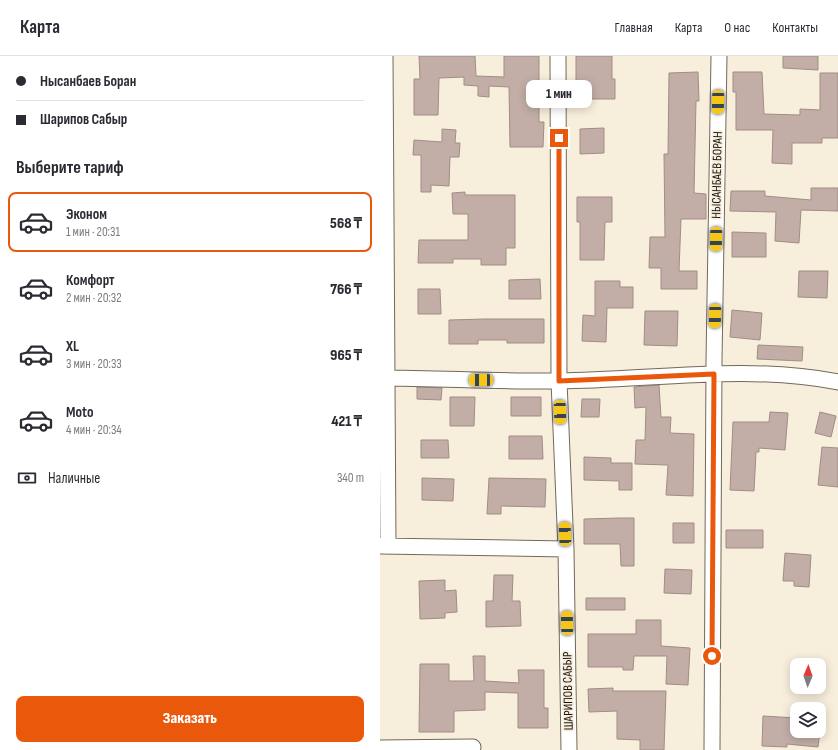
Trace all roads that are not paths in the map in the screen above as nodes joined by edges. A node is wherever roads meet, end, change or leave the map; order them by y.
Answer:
1 (385, 56) edge
2 (558, 56) edge
3 (719, 56) edge
4 (714, 374) junction
5 (384, 378) edge
6 (559, 381) junction
7 (838, 382) edge
8 (384, 546) edge
9 (566, 549) junction
10 (473, 747) dead end
11 (380, 748) edge
12 (569, 750) edge
13 (712, 750) edge

1 - 5 street
2 - 6 street, ШАРИПОВ САБЫР
3 - 4 street, НЫСАНБАЕВ БОРАН
4 - 6 street
4 - 7 street
4 - 13 street, НЫСАНБАЕВ БОРАН
5 - 6 street
5 - 8 street
6 - 9 street, ШАРИПОВ САБЫР
8 - 9 street
9 - 12 street, ШАРИПОВ САБЫР
10 - 11 street

